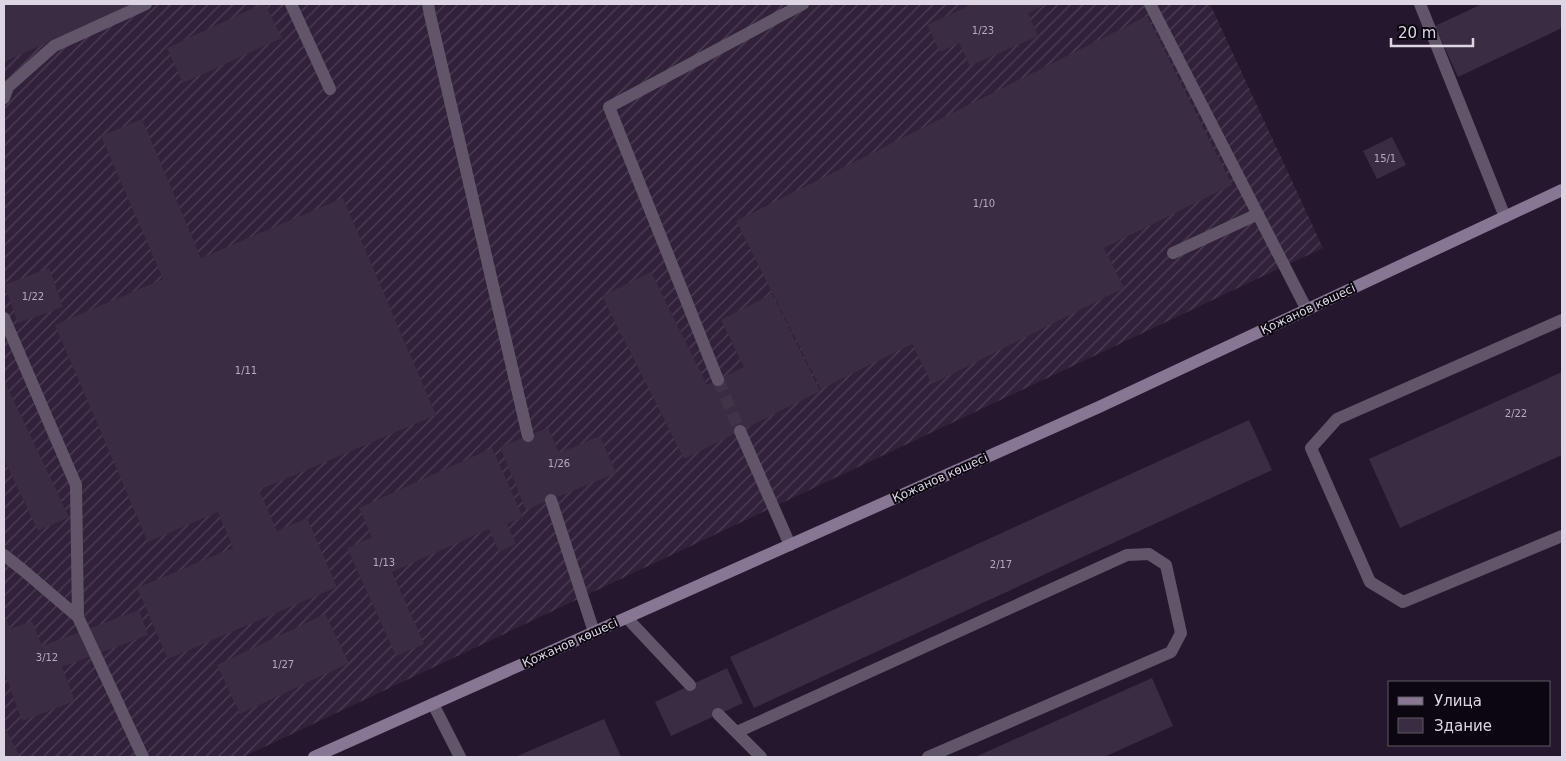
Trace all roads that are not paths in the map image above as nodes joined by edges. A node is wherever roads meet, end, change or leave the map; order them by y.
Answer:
1 (146, 4) edge
2 (291, 4) edge
3 (428, 4) edge
4 (803, 4) edge
5 (1150, 4) edge
6 (1420, 4) edge
7 (330, 89) dead end
8 (4, 98) edge
9 (1562, 190) edge
10 (1258, 214) junction
11 (1505, 217) junction
12 (1173, 253) dead end
13 (1307, 310) junction
14 (4, 318) edge
15 (1562, 320) edge
16 (718, 380) tunnel mouth
17 (740, 431) tunnel mouth
18 (528, 436) dead end
19 (551, 500) dead end
20 (1562, 536) edge
21 (790, 545) junction
22 (4, 556) edge
23 (78, 617) junction
24 (627, 618) junction
25 (594, 632) junction
26 (690, 685) dead end
27 (433, 704) junction
28 (718, 714) dead end
29 (737, 732) junction
30 (143, 757) edge
31 (314, 757) edge
32 (460, 757) edge
33 (762, 757) edge
34 (928, 757) edge

1 - 8 street
2 - 7 street
3 - 18 street
4 - 16 street
5 - 10 street
6 - 11 street
9 - 11 main road, Қожанов көшесі
10 - 12 street
10 - 13 street
11 - 13 main road, Қожанов көшесі
13 - 21 main road, Қожанов көшесі
14 - 23 street
15 - 20 street
17 - 21 street
19 - 25 street
21 - 24 main road, Қожанов көшесі
22 - 23 street
23 - 30 street
24 - 25 main road, Қожанов көшесі
24 - 26 street
25 - 27 main road, Қожанов көшесі
27 - 31 main road, Қожанов көшесі
27 - 32 street
28 - 29 street
29 - 33 street
29 - 34 street

